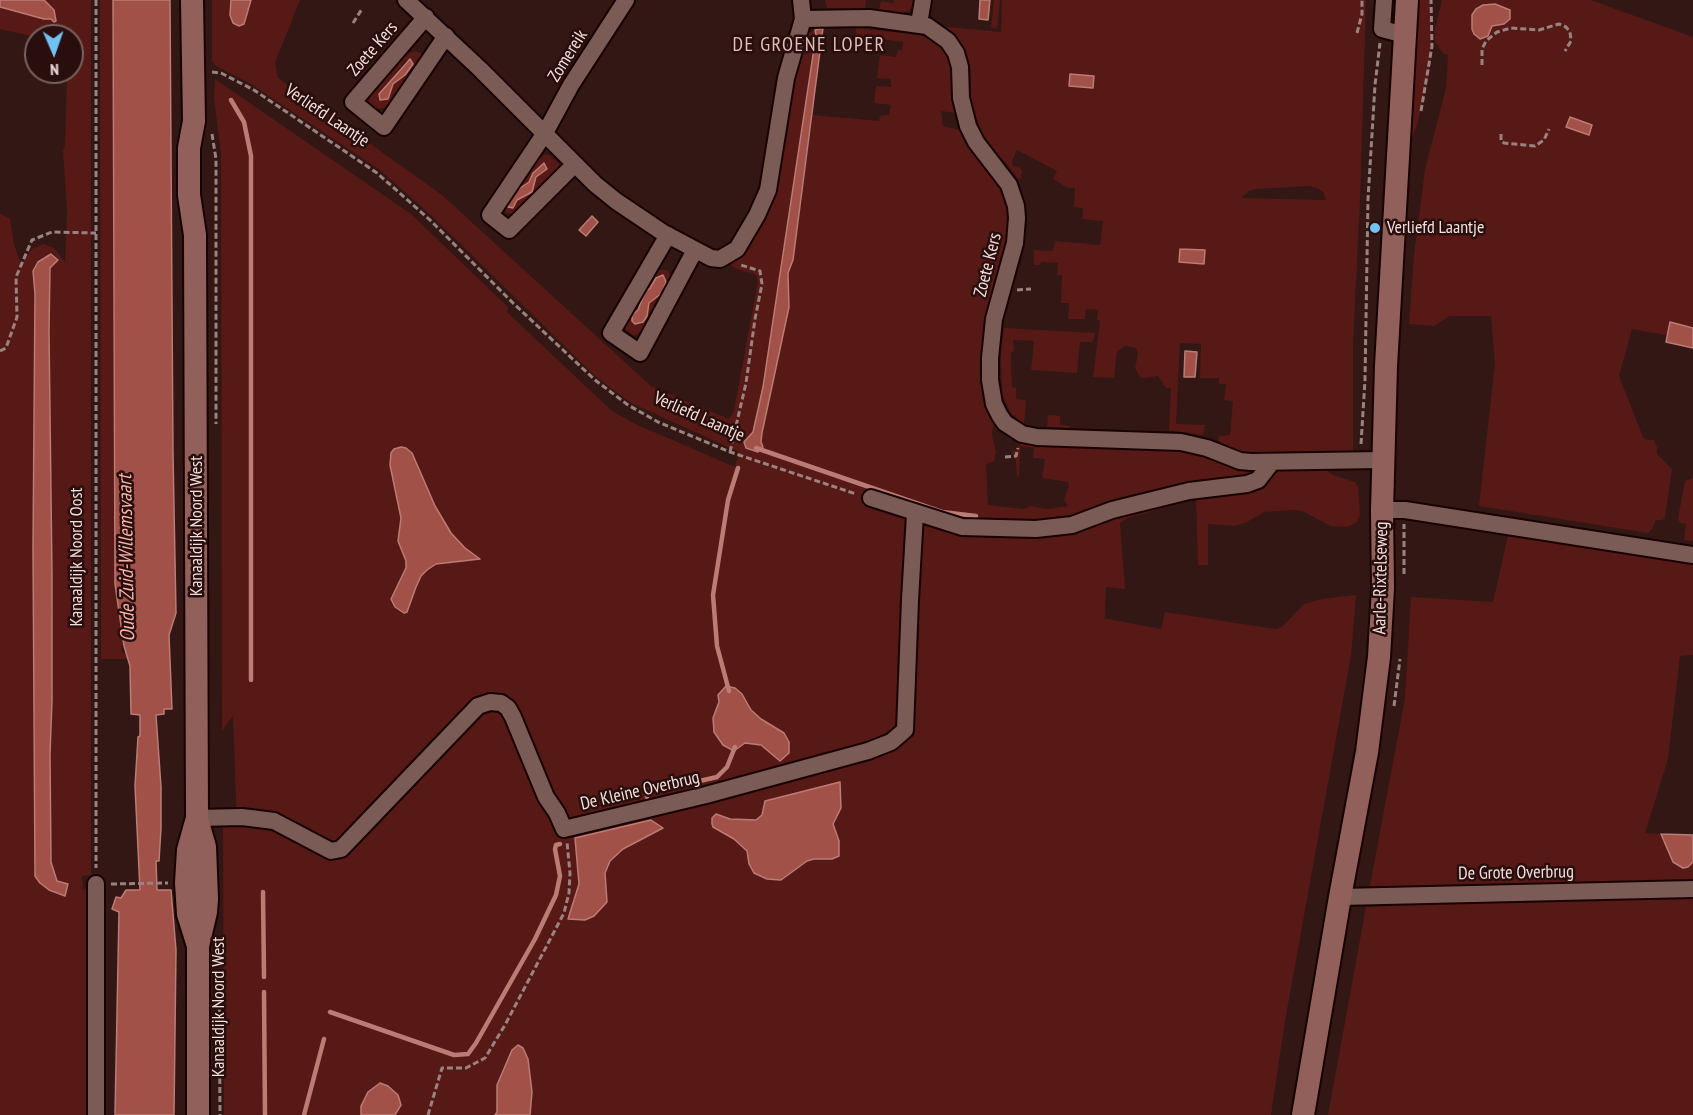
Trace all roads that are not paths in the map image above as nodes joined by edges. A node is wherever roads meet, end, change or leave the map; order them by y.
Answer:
1 (192, 0) edge
2 (406, 0) edge
3 (626, 0) edge
4 (801, 0) edge
5 (923, 0) edge
6 (1384, 0) edge
7 (1407, 0) edge
8 (426, 17) junction
9 (803, 19) junction
10 (919, 24) junction
11 (1405, 35) junction
12 (446, 36) junction
13 (545, 133) junction
14 (575, 164) junction
15 (668, 235) junction
16 (695, 250) junction
17 (1371, 460) junction
18 (1272, 462) junction
19 (871, 498) road end
20 (1382, 510) junction
21 (915, 514) junction
22 (1693, 555) edge
23 (197, 818) junction
24 (96, 884) road end
25 (1693, 889) edge
26 (1340, 897) junction
27 (96, 1115) edge
28 (198, 1115) edge
29 (1303, 1115) edge

1 - 23 street, Kanaaldijk Noord West
2 - 8 street, Zoete Kers
3 - 13 street, Zomereik
4 - 9 street
5 - 10 street
6 - 11 street
7 - 11 street, Aarle-Rixtelseweg
8 - 12 street, Zoete Kers
8 - 12 street, Zoete Kers
9 - 10 street, Zoete Kers
9 - 16 street, Zoete Kers
10 - 18 street, Zoete Kers
11 - 17 street, Aarle-Rixtelseweg
12 - 13 street, Zoete Kers
13 - 14 street, Zoete Kers
13 - 14 street
14 - 15 street, Zoete Kers
15 - 16 street, Zoete Kers
15 - 16 street
17 - 18 street, Zoete Kers
17 - 20 street, Aarle-Rixtelseweg
18 - 21 street
19 - 21 street
20 - 22 street
20 - 26 street, Aarle-Rixtelseweg
21 - 23 street, De Kleine Overbrug
23 - 28 street, Kanaaldijk Noord West
24 - 27 street
25 - 26 street, De Grote Overbrug
26 - 29 street, Aarle-Rixtelseweg

